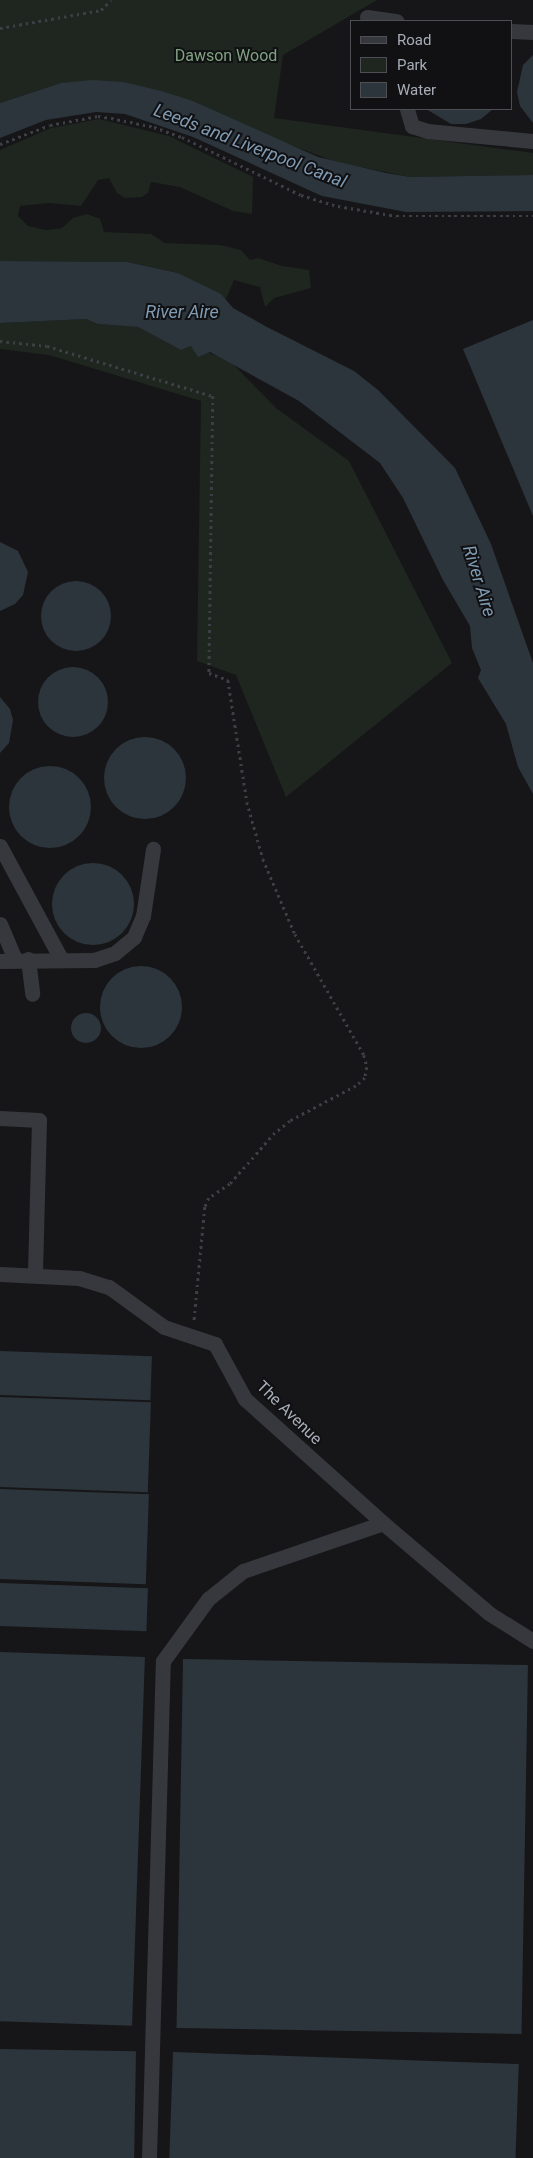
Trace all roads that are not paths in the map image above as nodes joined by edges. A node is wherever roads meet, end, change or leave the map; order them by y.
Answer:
1 (367, 17) dead end
2 (390, 20) edge
3 (513, 31) edge
4 (533, 32) edge
5 (407, 110) edge
6 (533, 141) edge
7 (0, 846) edge
8 (153, 849) dead end
9 (0, 924) edge
10 (14, 959) edge
11 (61, 959) junction
12 (32, 994) dead end
13 (0, 1118) edge
14 (0, 1274) edge
15 (35, 1274) junction
16 (382, 1523) junction
17 (533, 1641) edge
18 (149, 2158) edge

1 - 2 street
3 - 4 street
5 - 6 street
7 - 11 street
8 - 11 street
9 - 10 street
10 - 11 street
10 - 12 street
13 - 15 street
14 - 15 street, The Avenue
15 - 16 street, The Avenue
16 - 17 street, The Avenue
16 - 18 street

